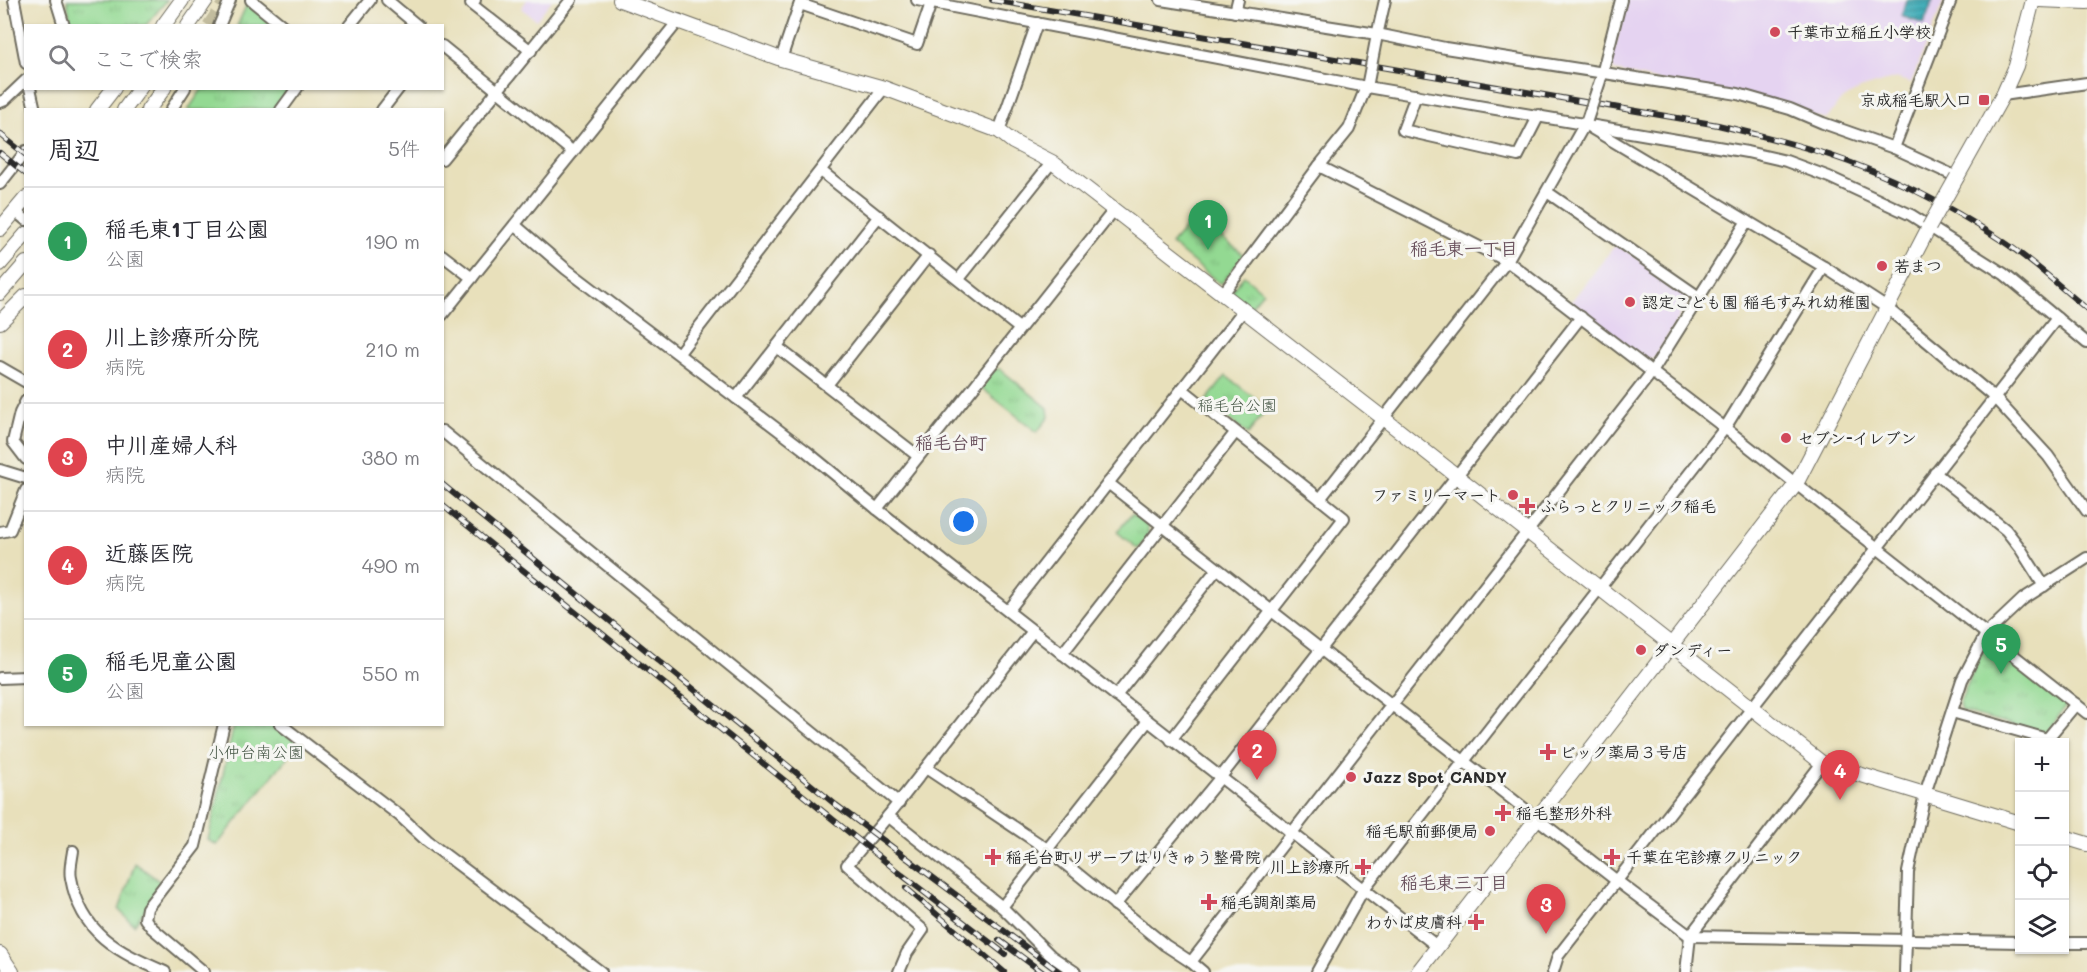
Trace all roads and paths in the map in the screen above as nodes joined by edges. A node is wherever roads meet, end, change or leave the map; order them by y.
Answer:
1 (14, 0) edge
2 (56, 0) edge
3 (183, 0) edge
4 (206, 0) edge
5 (230, 0) edge
6 (251, 0) edge
7 (370, 0) edge
8 (387, 0) edge
9 (475, 0) edge
10 (571, 0) edge
11 (620, 0) edge
12 (917, 0) edge
13 (1161, 0) edge
14 (1238, 0) edge
15 (1385, 0) edge
16 (1621, 0) edge
17 (1951, 0) edge
18 (2033, 0) edge
19 (2039, 0) edge
20 (801, 2) edge
21 (2087, 2) edge
22 (932, 3) junction
23 (1234, 12) junction
24 (679, 20) junction
25 (1036, 23) junction
26 (63, 24) edge
27 (165, 24) edge
28 (189, 24) edge
29 (220, 24) edge
30 (281, 24) edge
31 (351, 24) edge
32 (416, 24) edge
33 (1376, 37) junction
34 (444, 48) edge
35 (531, 51) junction
36 (24, 52) edge
37 (781, 59) junction
38 (1602, 76) junction
39 (24, 82) edge
40 (2087, 83) edge
41 (1368, 85) junction
42 (884, 88) junction
43 (30, 90) edge
44 (112, 90) edge
45 (139, 90) edge
46 (163, 90) edge
47 (184, 90) edge
48 (295, 90) edge
49 (397, 90) edge
50 (498, 91) junction
51 (1416, 94) junction
52 (2003, 95) junction
53 (0, 102) edge
54 (35, 108) edge
55 (99, 108) edge
56 (125, 108) edge
57 (149, 108) edge
58 (172, 108) edge
59 (282, 108) edge
60 (384, 108) edge
61 (1539, 115) junction
62 (1586, 122) junction
63 (999, 131) junction
64 (1894, 148) junction
65 (573, 152) junction
66 (24, 154) edge
67 (444, 157) edge
68 (1052, 162) junction
69 (1319, 166) junction
70 (821, 171) junction
71 (1957, 177) junction
72 (0, 184) edge
73 (1547, 192) junction
74 (1114, 210) junction
75 (20, 216) edge
76 (879, 216) junction
77 (1746, 221) junction
78 (515, 225) junction
79 (1929, 227) junction
80 (0, 230) edge
81 (24, 236) edge
82 (929, 255) junction
83 (444, 257) edge
84 (1507, 261) junction
85 (0, 264) edge
86 (24, 265) edge
87 (1824, 267) junction
88 (472, 278) junction
89 (959, 279) junction
90 (0, 293) edge
91 (1222, 295) junction
92 (1699, 297) junction
93 (24, 298) edge
94 (1887, 308) junction
95 (1243, 311) junction
96 (444, 313) edge
97 (1581, 317) junction
98 (2057, 318) junction
99 (0, 322) edge
100 (1019, 328) junction
101 (2087, 343) edge
102 (777, 347) junction
103 (679, 353) junction
104 (0, 368) edge
105 (1652, 372) junction
106 (24, 381) edge
107 (827, 385) junction
108 (1182, 389) junction
109 (1994, 397) junction
110 (736, 398) junction
111 (24, 405) edge
112 (1383, 418) junction
113 (1725, 428) junction
114 (444, 432) edge
115 (1235, 433) junction
116 (24, 456) edge
117 (918, 456) junction
118 (0, 470) edge
119 (1935, 473) junction
120 (1456, 476) junction
121 (24, 477) edge
122 (1108, 483) junction
123 (1796, 484) junction
124 (24, 495) edge
125 (1320, 499) junction
126 (877, 509) junction
127 (2087, 511) edge
128 (1163, 526) junction
129 (0, 532) edge
130 (1527, 532) junction
131 (1877, 548) junction
132 (2087, 558) edge
133 (1217, 568) junction
134 (2044, 586) junction
135 (1600, 588) junction
136 (1008, 611) junction
137 (1272, 611) junction
138 (1033, 631) junction
139 (1986, 634) junction
140 (1672, 646) junction
141 (1321, 648) junction
142 (1062, 654) junction
143 (24, 677) edge
144 (0, 678) edge
145 (1116, 696) junction
146 (2076, 704) junction
147 (1392, 706) junction
148 (1751, 707) junction
149 (1952, 712) junction
150 (2087, 713) edge
151 (1148, 721) junction
152 (224, 726) edge
153 (283, 726) edge
154 (1171, 740) junction
155 (1465, 761) junction
156 (1822, 763) junction
157 (926, 768) junction
158 (1220, 778) junction
159 (1925, 794) junction
160 (899, 803) junction
161 (888, 816) junction
162 (1538, 817) junction
163 (2015, 822) edge
164 (1292, 833) junction
165 (2069, 839) edge
166 (2087, 844) edge
167 (1047, 849) junction
168 (73, 851) dead end
169 (1617, 881) junction
170 (1363, 890) junction
171 (1115, 905) junction
172 (1002, 907) junction
173 (1690, 936) junction
174 (1906, 940) junction
175 (2015, 942) edge
176 (2069, 943) edge
177 (2087, 943) edge
178 (1438, 947) junction
179 (0, 954) edge
180 (1191, 962) junction
181 (12, 972) edge
182 (165, 972) edge
183 (204, 972) edge
184 (602, 972) edge
185 (898, 972) edge
186 (1075, 972) edge
187 (1203, 972) edge
188 (1317, 972) edge
189 (1418, 972) edge
190 (1553, 972) edge
191 (1686, 972) edge
192 (1905, 972) edge

1 - 36 street
2 - 26 street
3 - 27 street
4 - 28 street
5 - 29 street
6 - 30 street
7 - 31 street
8 - 32 street
9 - 35 street
10 - 35 street
11 - 24 street
12 - 22 street
13 - 23 street
14 - 23 street
15 - 33 street
16 - 38 street
17 - 64 street
18 - 52 street
19 - 21 street
20 - 22 street
20 - 37 street
22 - 25 street
23 - 33 street
24 - 37 street
24 - 65 street
25 - 41 street
25 - 63 street
33 - 38 street
33 - 41 street, bridge
34 - 50 street
35 - 50 street
37 - 42 street
38 - 62 street, bridge
38 - 64 street
39 - 53 street
40 - 52 street
41 - 51 street
41 - 69 street
42 - 63 street
42 - 70 street
43 - 54 street
44 - 55 street
45 - 56 street
46 - 57 street
47 - 58 street
48 - 59 street
49 - 60 street
50 - 65 street
50 - 67 street
51 - 61 street
51 - 61 street
52 - 71 street
61 - 62 street
62 - 73 street
62 - 77 street
62 - 79 street
63 - 68 street
64 - 71 street
65 - 78 street
66 - 72 street
68 - 74 street
68 - 89 street
69 - 84 street
69 - 91 street
70 - 76 street
70 - 103 street
71 - 79 street, bridge
73 - 84 street
73 - 92 street
74 - 91 street
74 - 100 street
75 - 80 street
76 - 82 street
76 - 102 street
77 - 87 street
77 - 92 street
78 - 88 street
78 - 103 street
79 - 94 street
79 - 98 street
81 - 85 street
82 - 89 street
82 - 107 street
83 - 88 street
84 - 97 street
84 - 112 street
86 - 90 street
87 - 94 street
87 - 113 street
88 - 96 street
89 - 100 street
91 - 95 street
92 - 105 street
93 - 99 street
94 - 109 street
94 - 123 street
95 - 108 street
95 - 112 street
97 - 105 street
97 - 120 street
98 - 101 street
98 - 109 street
100 - 117 street
102 - 107 street
102 - 110 street
103 - 110 street
104 - 106 street
105 - 113 street
105 - 130 street
107 - 117 street
108 - 115 street
108 - 122 street
109 - 119 street
109 - 127 street
110 - 126 street
111 - 116 street
112 - 120 street
112 - 125 street
113 - 123 street
113 - 135 street
114 - 160 street
115 - 125 street
115 - 128 street
117 - 126 street
118 - 121 street
119 - 131 street
119 - 134 street
120 - 130 street
120 - 141 street
122 - 128 street
122 - 136 street
123 - 131 street
123 - 140 street
124 - 129 street
125 - 137 street
126 - 136 street
128 - 133 street
128 - 142 street
130 - 135 street
130 - 147 street
131 - 139 street
131 - 148 street
132 - 134 street
133 - 137 street
133 - 145 street
134 - 139 street
135 - 140 street
135 - 155 street
136 - 138 street
137 - 141 street
137 - 154 street
138 - 142 street
138 - 157 street
139 - 146 street
139 - 149 street
140 - 148 street
140 - 162 street
141 - 147 street
141 - 158 street
142 - 145 street
143 - 144 street
145 - 151 street
146 - 149 street
146 - 150 street
147 - 155 street
147 - 164 street
148 - 156 street
148 - 169 street
149 - 159 street
151 - 154 street
151 - 167 street
152 - 183 street
153 - 184 street
154 - 158 street
155 - 162 street
155 - 170 street
156 - 159 street
156 - 173 street
157 - 160 street
157 - 167 street
158 - 164 street
158 - 171 street
159 - 163 street
159 - 174 street
160 - 161 street
161 - 172 street
161 - 185 street
162 - 169 street
162 - 178 street
164 - 170 street
164 - 180 street
165 - 166 street
167 - 171 street
167 - 172 street
168 - 182 street
169 - 173 street
169 - 190 street
170 - 178 street
170 - 188 street
171 - 180 street
172 - 186 street
173 - 174 street
173 - 191 street
174 - 175 street
174 - 192 street
176 - 177 street
178 - 189 street
179 - 181 street
180 - 187 street

